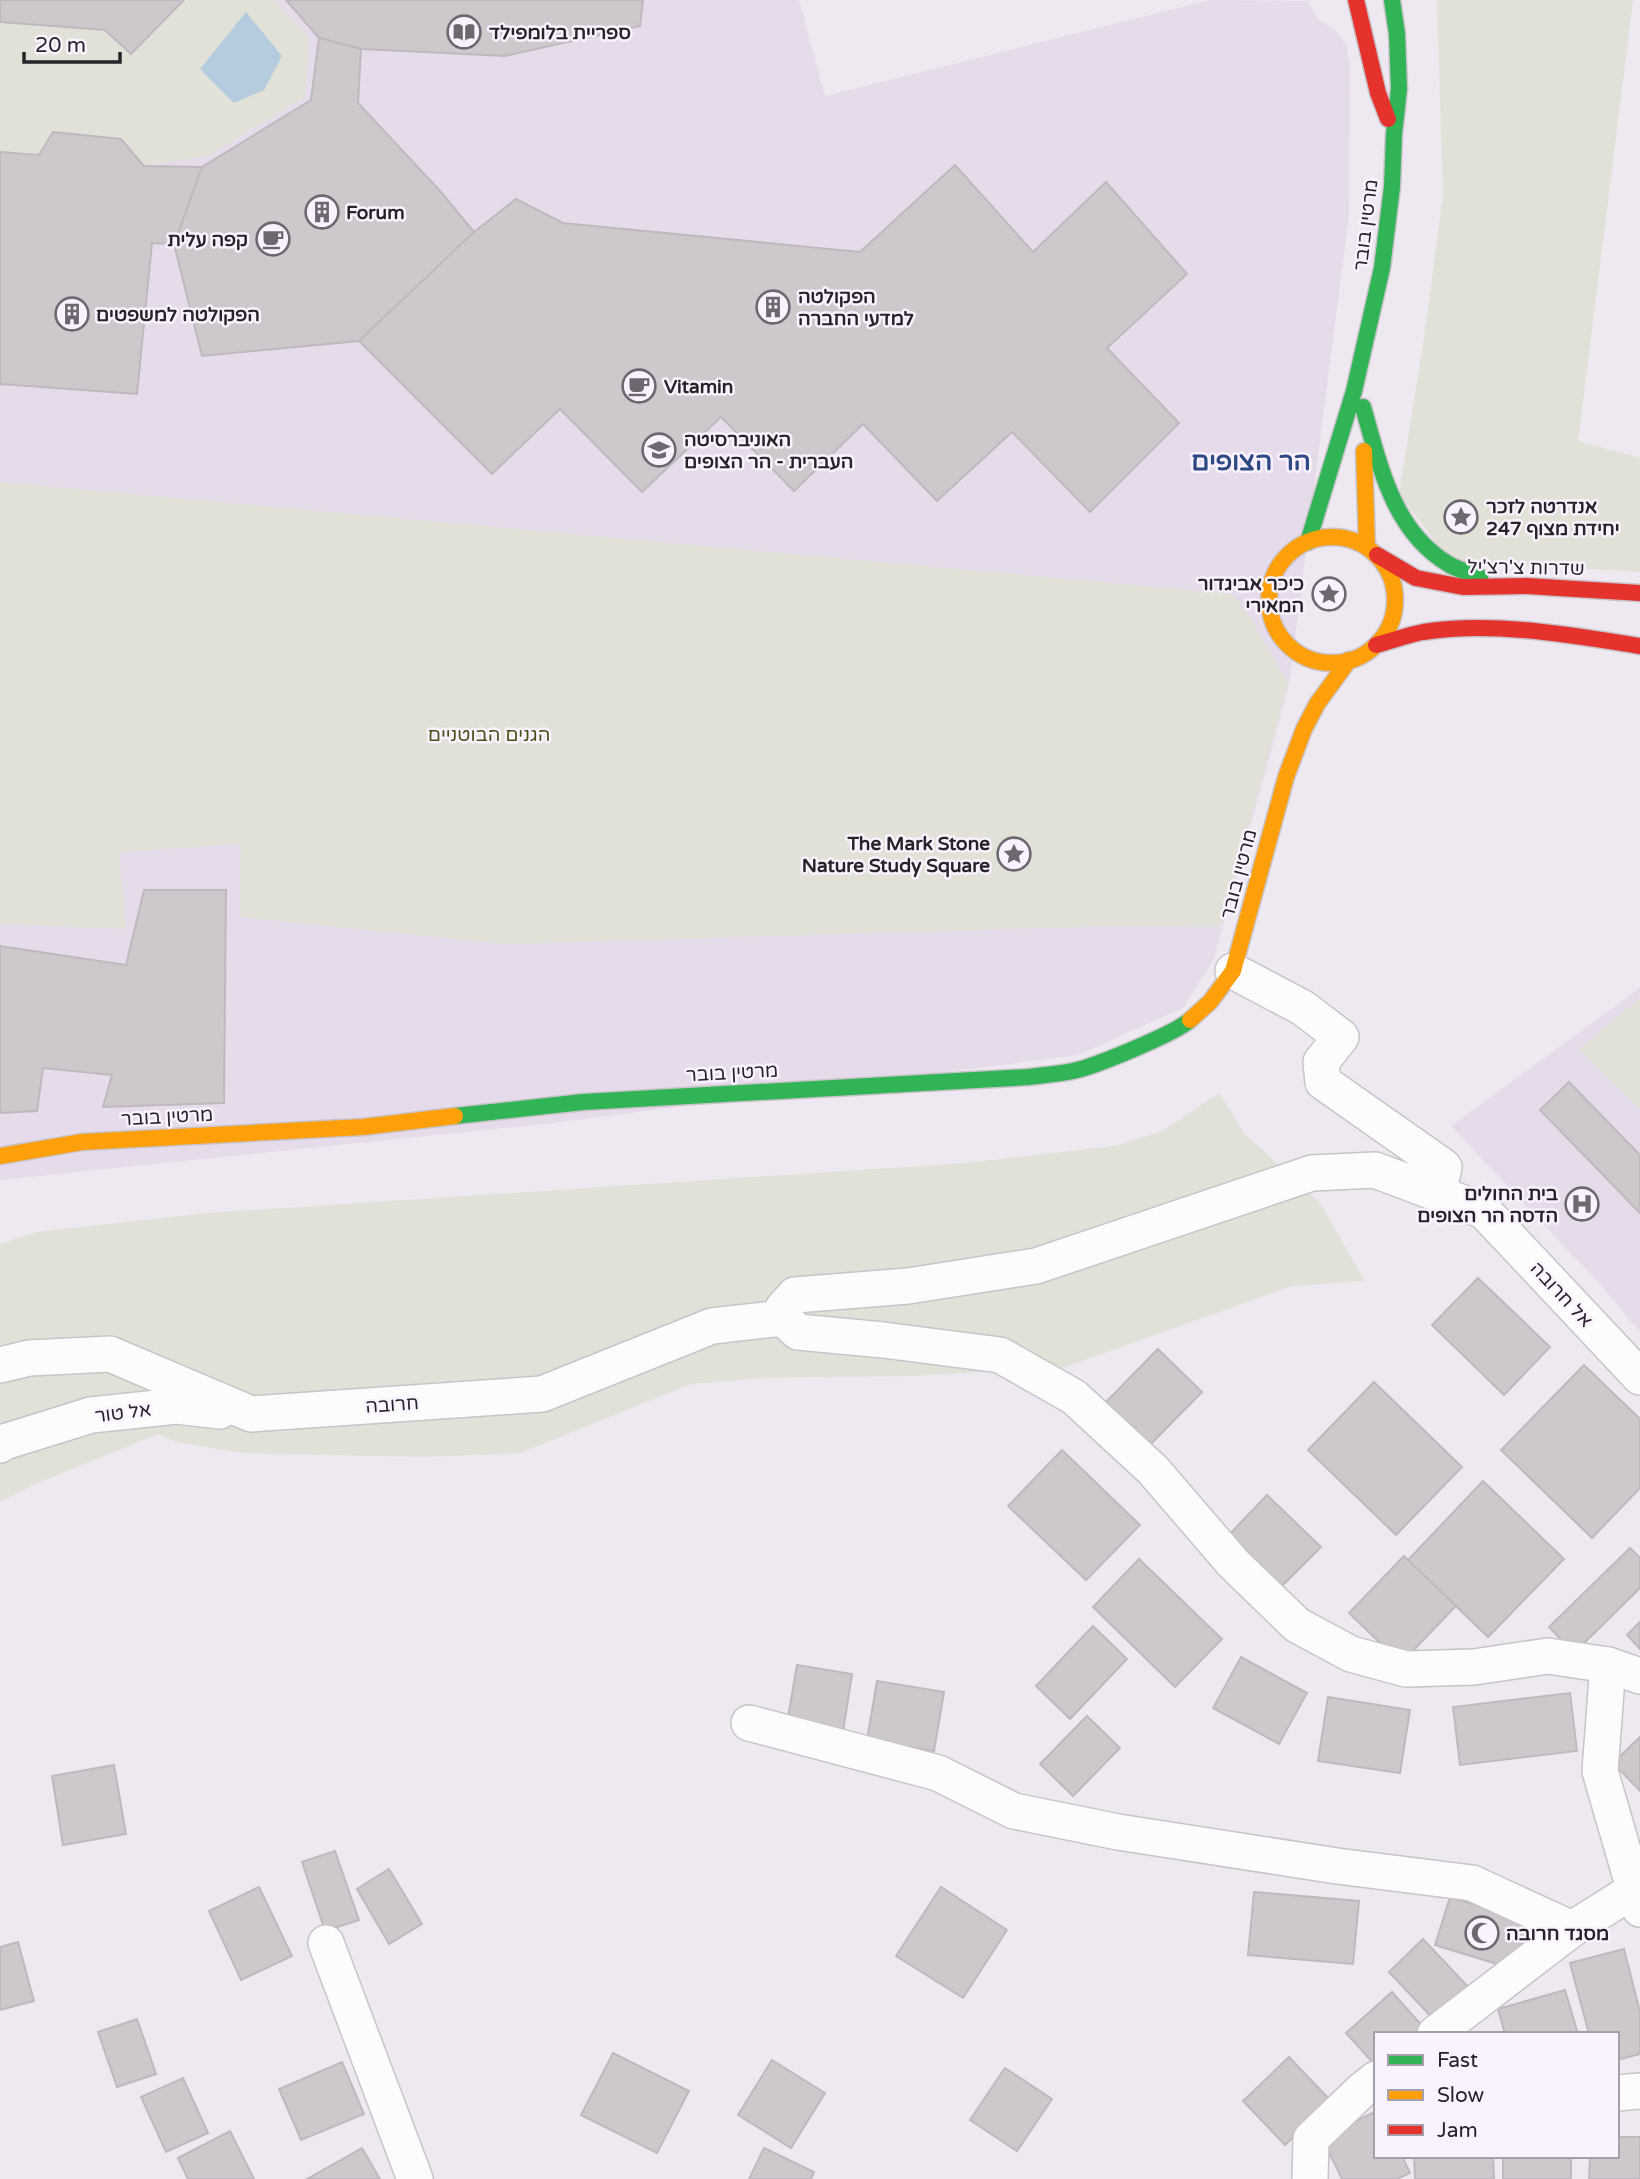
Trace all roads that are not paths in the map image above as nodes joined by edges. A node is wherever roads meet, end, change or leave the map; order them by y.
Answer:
1 (1356, 0) edge
2 (1392, 0) edge
3 (1394, 134) junction
4 (1371, 320) junction
5 (1363, 407) junction
6 (1308, 542) junction
7 (1372, 551) junction
8 (1527, 586) junction
9 (1640, 593) edge
10 (1376, 645) junction
11 (1640, 646) edge
12 (1349, 660) junction
13 (1299, 705) dead end
14 (1286, 776) junction
15 (1233, 971) junction
16 (0, 1156) edge
17 (1438, 1194) junction
18 (783, 1318) junction
19 (0, 1365) edge
20 (1640, 1377) edge
21 (251, 1414) junction
22 (0, 1445) edge
23 (1624, 1670) edge
24 (749, 1723) dead end
25 (1637, 1900) edge
26 (1572, 1929) junction
27 (326, 1943) dead end
28 (1438, 2032) edge
29 (1374, 2081) edge
30 (1640, 2091) edge
31 (1619, 2093) edge
32 (415, 2179) edge
33 (1310, 2179) edge

1 - 3 street, מרטין בובר
2 - 3 street, מרטין בובר
3 - 4 street, מרטין בובר
4 - 5 street, מרטין בובר
4 - 6 street, מרטין בובר
5 - 7 street, מרטין בובר
5 - 8 street
6 - 7 street
6 - 12 street
7 - 8 street, שדרות צ'רצ'יל
7 - 10 street
8 - 9 street, שדרות צ'רצ'יל
10 - 11 street
10 - 12 street
12 - 14 street, מרטין בובר
13 - 14 street, מרטין בובר
14 - 15 street, מרטין בובר
15 - 16 street, מרטין בובר
15 - 17 street
17 - 18 street
17 - 20 street, אל חרובה
18 - 21 street, חרובה
18 - 23 street
19 - 21 street, חרובה
21 - 22 street, אל טור
23 - 25 street
24 - 26 street
25 - 26 street
26 - 28 street
27 - 32 street
29 - 33 street
30 - 31 street

